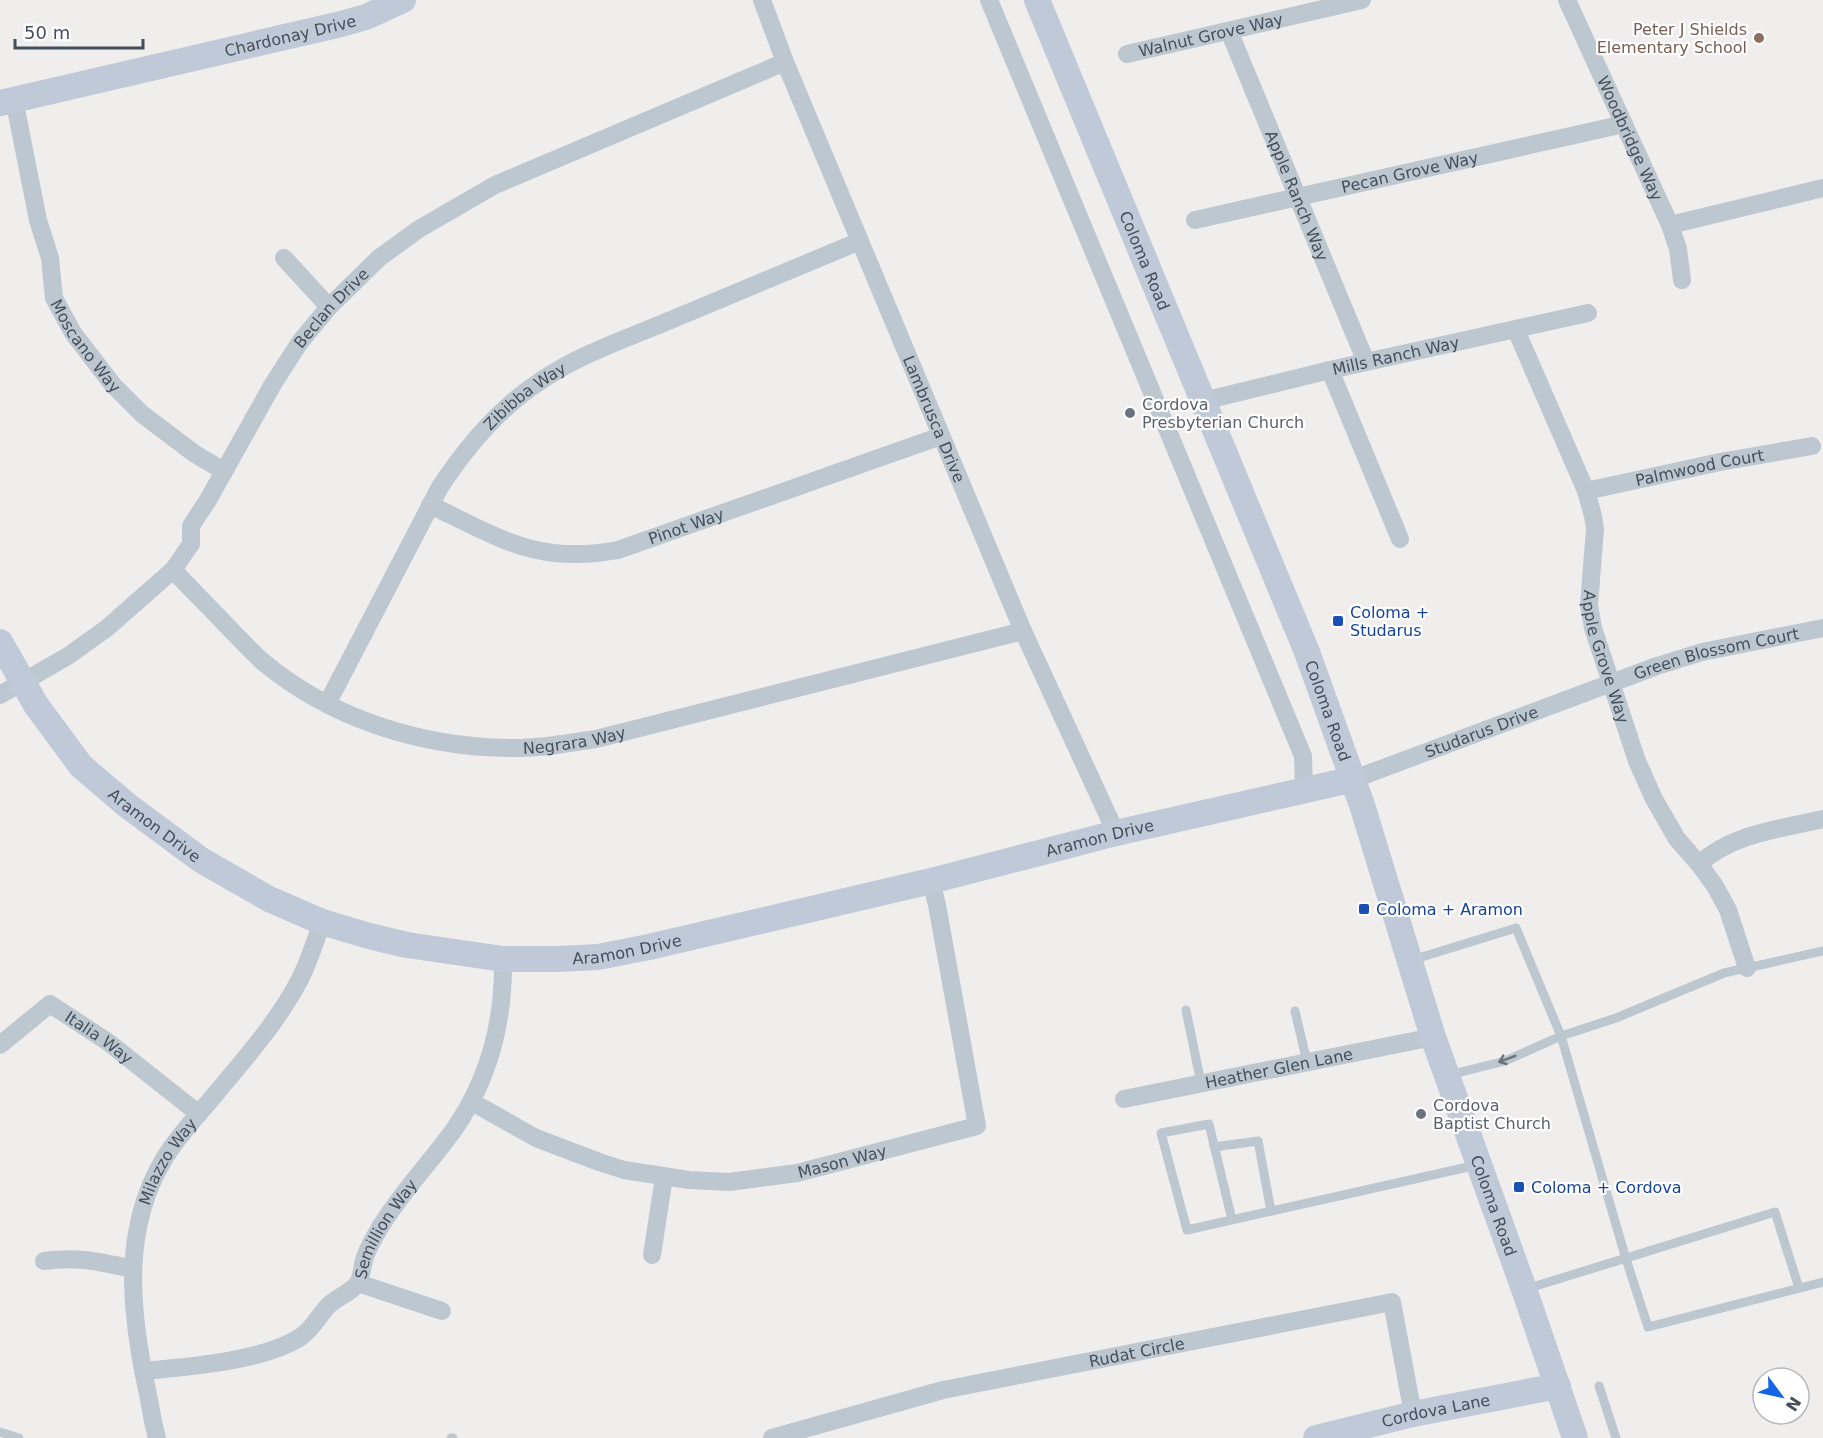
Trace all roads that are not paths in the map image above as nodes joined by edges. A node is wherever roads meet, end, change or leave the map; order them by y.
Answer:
1 (404, 0) edge
2 (762, 0) edge
3 (989, 0) edge
4 (1036, 0) edge
5 (1362, 0) edge
6 (1567, 0) edge
7 (1229, 31) junction
8 (1127, 54) dead end
9 (785, 62) junction
10 (7, 101) edge
11 (1624, 124) junction
12 (1823, 188) edge
13 (1298, 197) junction
14 (1195, 220) dead end
15 (1670, 225) junction
16 (860, 242) junction
17 (284, 258) dead end
18 (1682, 280) dead end
19 (329, 307) junction
20 (1588, 313) dead end
21 (1516, 330) junction
22 (1366, 362) junction
23 (1330, 370) junction
24 (1203, 401) junction
25 (941, 436) junction
26 (1812, 446) dead end
27 (224, 471) junction
28 (1586, 491) junction
29 (430, 505) junction
30 (1400, 540) dead end
31 (172, 570) junction
32 (1823, 628) edge
33 (1023, 631) junction
34 (0, 642) edge
35 (22, 681) junction
36 (1612, 683) junction
37 (0, 695) edge
38 (327, 704) junction
39 (1353, 779) junction
40 (1304, 789) junction
41 (1823, 819) edge
42 (1116, 833) junction
43 (1700, 864) junction
44 (931, 881) junction
45 (322, 922) junction
46 (1823, 951) edge
47 (503, 959) junction
48 (1410, 961) junction
49 (1747, 968) junction
50 (1186, 1010) dead end
51 (1295, 1011) dead end
52 (1561, 1036) junction
53 (1433, 1037) junction
54 (0, 1045) edge
55 (1307, 1062) junction
56 (1447, 1075) junction
57 (1201, 1083) junction
58 (1124, 1099) dead end
59 (472, 1102) junction
60 (200, 1114) junction
61 (1214, 1147) junction
62 (1480, 1165) junction
63 (664, 1177) junction
64 (1271, 1211) junction
65 (1232, 1220) junction
66 (652, 1255) dead end
67 (1626, 1259) junction
68 (44, 1261) dead end
69 (133, 1269) junction
70 (1823, 1282) edge
71 (358, 1283) junction
72 (1799, 1288) junction
73 (1524, 1289) junction
74 (442, 1311) dead end
75 (143, 1371) junction
76 (1558, 1386) junction
77 (1599, 1386) dead end
78 (1413, 1414) junction
79 (0, 1432) edge
80 (1363, 1432) edge
81 (19, 1438) edge
82 (158, 1438) edge
83 (772, 1438) edge
84 (1316, 1438) edge
85 (1575, 1438) edge
86 (1616, 1438) edge

1 - 10 street, Chardonay Drive
2 - 9 street, Lambrusca Drive
3 - 40 street
4 - 24 street, Coloma Road
5 - 7 street, Walnut Grove Way
6 - 11 street, Woodbridge Way
7 - 8 street, Walnut Grove Way
7 - 13 street, Apple Ranch Way
9 - 16 street, Lambrusca Drive
9 - 19 street, Beclan Drive
10 - 27 street, Moscano Way
11 - 13 street, Pecan Grove Way
11 - 15 street, Woodbridge Way
12 - 15 street
13 - 14 street, Pecan Grove Way
13 - 22 street, Apple Ranch Way
15 - 18 street, Woodbridge Way
16 - 25 street, Lambrusca Drive
16 - 29 street, Zibibba Way
17 - 19 street
19 - 27 street, Beclan Drive
20 - 21 street, Mills Ranch Way
21 - 22 street, Mills Ranch Way
21 - 28 street, Apple Grove Way
22 - 23 street, Mills Ranch Way
23 - 24 street, Mills Ranch Way
23 - 30 street
24 - 39 street, Coloma Road
25 - 29 street, Pinot Way
25 - 33 street, Lambrusca Drive
26 - 28 street, Palmwood Court
27 - 31 street, Beclan Drive
28 - 36 street, Apple Grove Way
29 - 38 street, Zibibba Way
31 - 35 street, Beclan Drive
31 - 38 street, Negrara Way
32 - 36 street, Green Blossom Court
33 - 38 street, Negrara Way
33 - 42 street, Lambrusca Drive
34 - 35 street, Aramon Drive
35 - 37 street, Beclan Drive
35 - 45 street, Aramon Drive
36 - 39 street, Studarus Drive
36 - 43 street, Apple Grove Way
39 - 40 street, Aramon Drive
39 - 48 street, Coloma Road
40 - 42 street, Aramon Drive
41 - 43 street
42 - 44 street, Aramon Drive
43 - 49 street, Apple Grove Way
44 - 47 street, Aramon Drive
44 - 63 street, Mason Way
45 - 47 street, Aramon Drive
45 - 60 street, Milazzo Way
46 - 49 lane
47 - 59 street, Semillion Way
48 - 52 lane
48 - 53 street, Coloma Road
49 - 52 lane
50 - 57 lane
51 - 55 lane
52 -> 56 lane
52 - 67 lane
53 - 55 street, Heather Glen Lane
53 - 56 street, Coloma Road
54 - 60 street, Italia Way
55 - 57 street, Heather Glen Lane
56 - 62 street, Coloma Road
57 - 58 street, Heather Glen Lane
59 - 63 street, Mason Way
59 - 71 street, Semillion Way
60 - 69 street, Milazzo Way
61 - 64 lane
61 - 65 lane
61 - 65 lane
62 - 64 lane
62 - 73 street, Coloma Road
63 - 66 street
64 - 65 lane
67 - 72 lane
67 - 72 lane
67 - 73 lane
68 - 69 street
69 - 75 street, Milazzo Way
70 - 72 lane
71 - 74 street
71 - 75 street, Semillion Way
73 - 76 street, Coloma Road
75 - 82 street, Milazzo Way
76 - 78 street, Cordova Lane
76 - 85 street, Coloma Road
77 - 86 lane
78 - 80 street, Cordova Lane
78 - 83 street, Rudat Circle
79 - 81 lane
80 - 84 street, Cordova Lane

